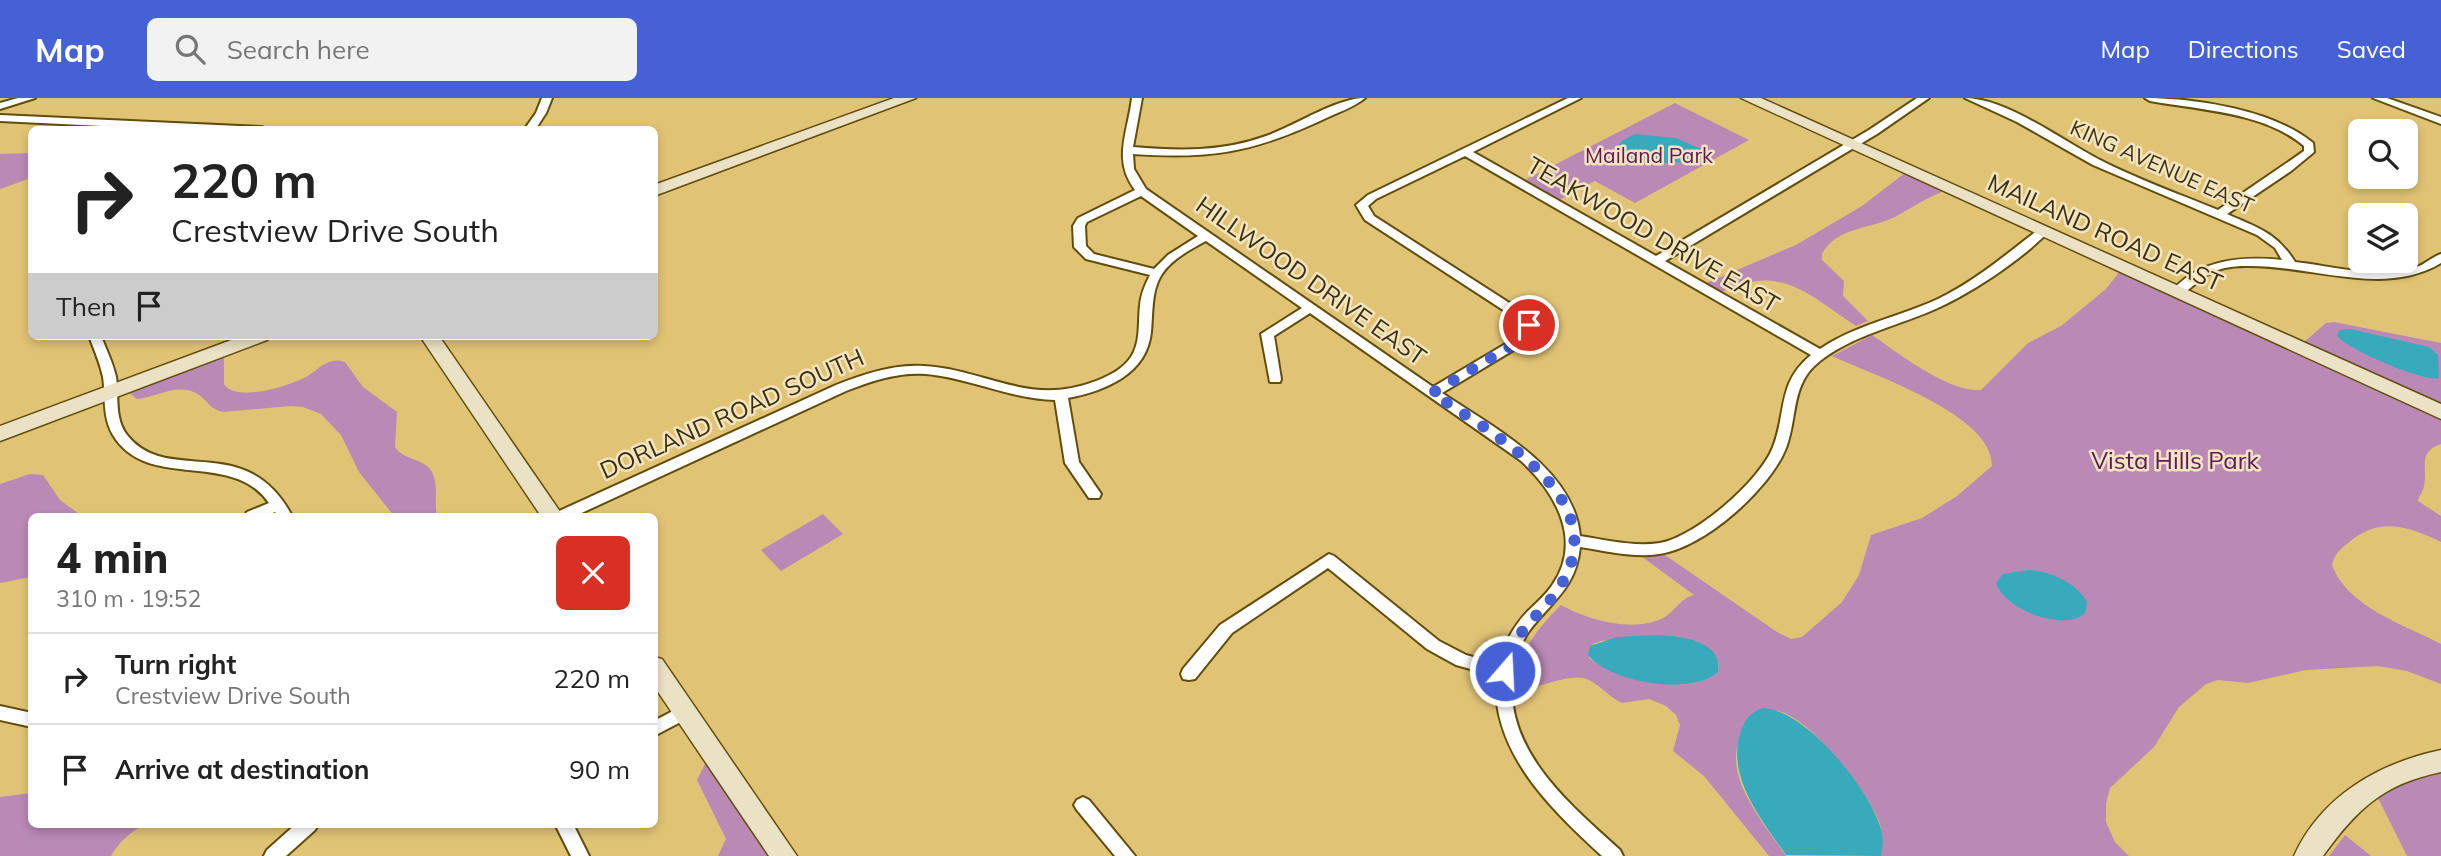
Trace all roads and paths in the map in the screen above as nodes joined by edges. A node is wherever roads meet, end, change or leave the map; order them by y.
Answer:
1 (30, 98) edge
2 (547, 98) edge
3 (908, 98) edge
4 (1137, 98) edge
5 (1360, 98) edge
6 (1576, 98) edge
7 (1924, 98) edge
8 (1970, 98) edge
9 (2150, 98) edge
10 (2378, 98) edge
11 (1755, 99) edge
12 (0, 106) edge
13 (0, 118) edge
14 (2441, 121) edge
15 (175, 126) edge
16 (532, 126) edge
17 (1852, 145) junction
18 (1126, 150) junction
19 (1466, 152) junction
20 (658, 190) edge
21 (1142, 191) junction
22 (2219, 215) junction
23 (2043, 231) junction
24 (1206, 236) junction
25 (2441, 258) edge
26 (1656, 261) junction
27 (2291, 265) junction
28 (1156, 273) junction
29 (2177, 292) junction
30 (1310, 308) junction
31 (96, 340) edge
32 (249, 340) edge
33 (432, 340) edge
34 (1820, 355) junction
35 (1275, 379) dead end
36 (109, 393) junction
37 (1432, 393) junction
38 (1061, 395) junction
39 (2441, 412) edge
40 (0, 434) edge
41 (1094, 495) dead end
42 (282, 510) edge
43 (550, 513) edge
44 (569, 513) edge
45 (1573, 540) junction
46 (1505, 671) junction
47 (658, 672) edge
48 (1189, 674) dead end
49 (686, 711) junction
50 (0, 713) edge
51 (28, 719) edge
52 (658, 727) edge
53 (2441, 761) edge
54 (1083, 805) dead end
55 (304, 828) edge
56 (566, 828) edge
57 (273, 856) edge
58 (580, 856) edge
59 (784, 856) edge
60 (1126, 856) edge
61 (1614, 856) edge
62 (2307, 856) edge

1 - 12 street
2 - 16 street
3 - 20 street
4 - 18 street, HILLWOOD DRIVE EAST
5 - 18 street
6 - 19 street
7 - 17 street
8 - 22 street, KING AVENUE EAST
9 - 22 street
10 - 14 street
11 - 17 street, MAILAND ROAD EAST
13 - 15 street
17 - 23 street, MAILAND ROAD EAST
17 - 26 street
18 - 21 street, HILLWOOD DRIVE EAST
19 - 26 street, TEAKWOOD DRIVE EAST
19 - 37 street
21 - 24 street, HILLWOOD DRIVE EAST
21 - 28 street
22 - 27 street, KING AVENUE EAST
23 - 29 street, MAILAND ROAD EAST
23 - 34 street
24 - 28 street
24 - 30 street, HILLWOOD DRIVE EAST
25 - 27 street
26 - 34 street, TEAKWOOD DRIVE EAST
27 - 29 street
28 - 38 street, DORLAND ROAD SOUTH
29 - 39 street, MAILAND ROAD EAST
30 - 35 street
30 - 37 street, HILLWOOD DRIVE EAST
31 - 36 street
32 - 36 street
33 - 43 street
34 - 45 street
36 - 40 street
36 - 42 street
37 - 45 street, HILLWOOD DRIVE EAST
38 - 41 street
38 - 44 street, DORLAND ROAD SOUTH
45 - 46 street, HILLWOOD DRIVE EAST
46 - 48 street
46 - 61 street, HILLWOOD DRIVE EAST
47 - 49 street
49 - 52 street
49 - 59 street
50 - 51 street
53 - 62 street
54 - 60 street
55 - 57 street
56 - 58 street

